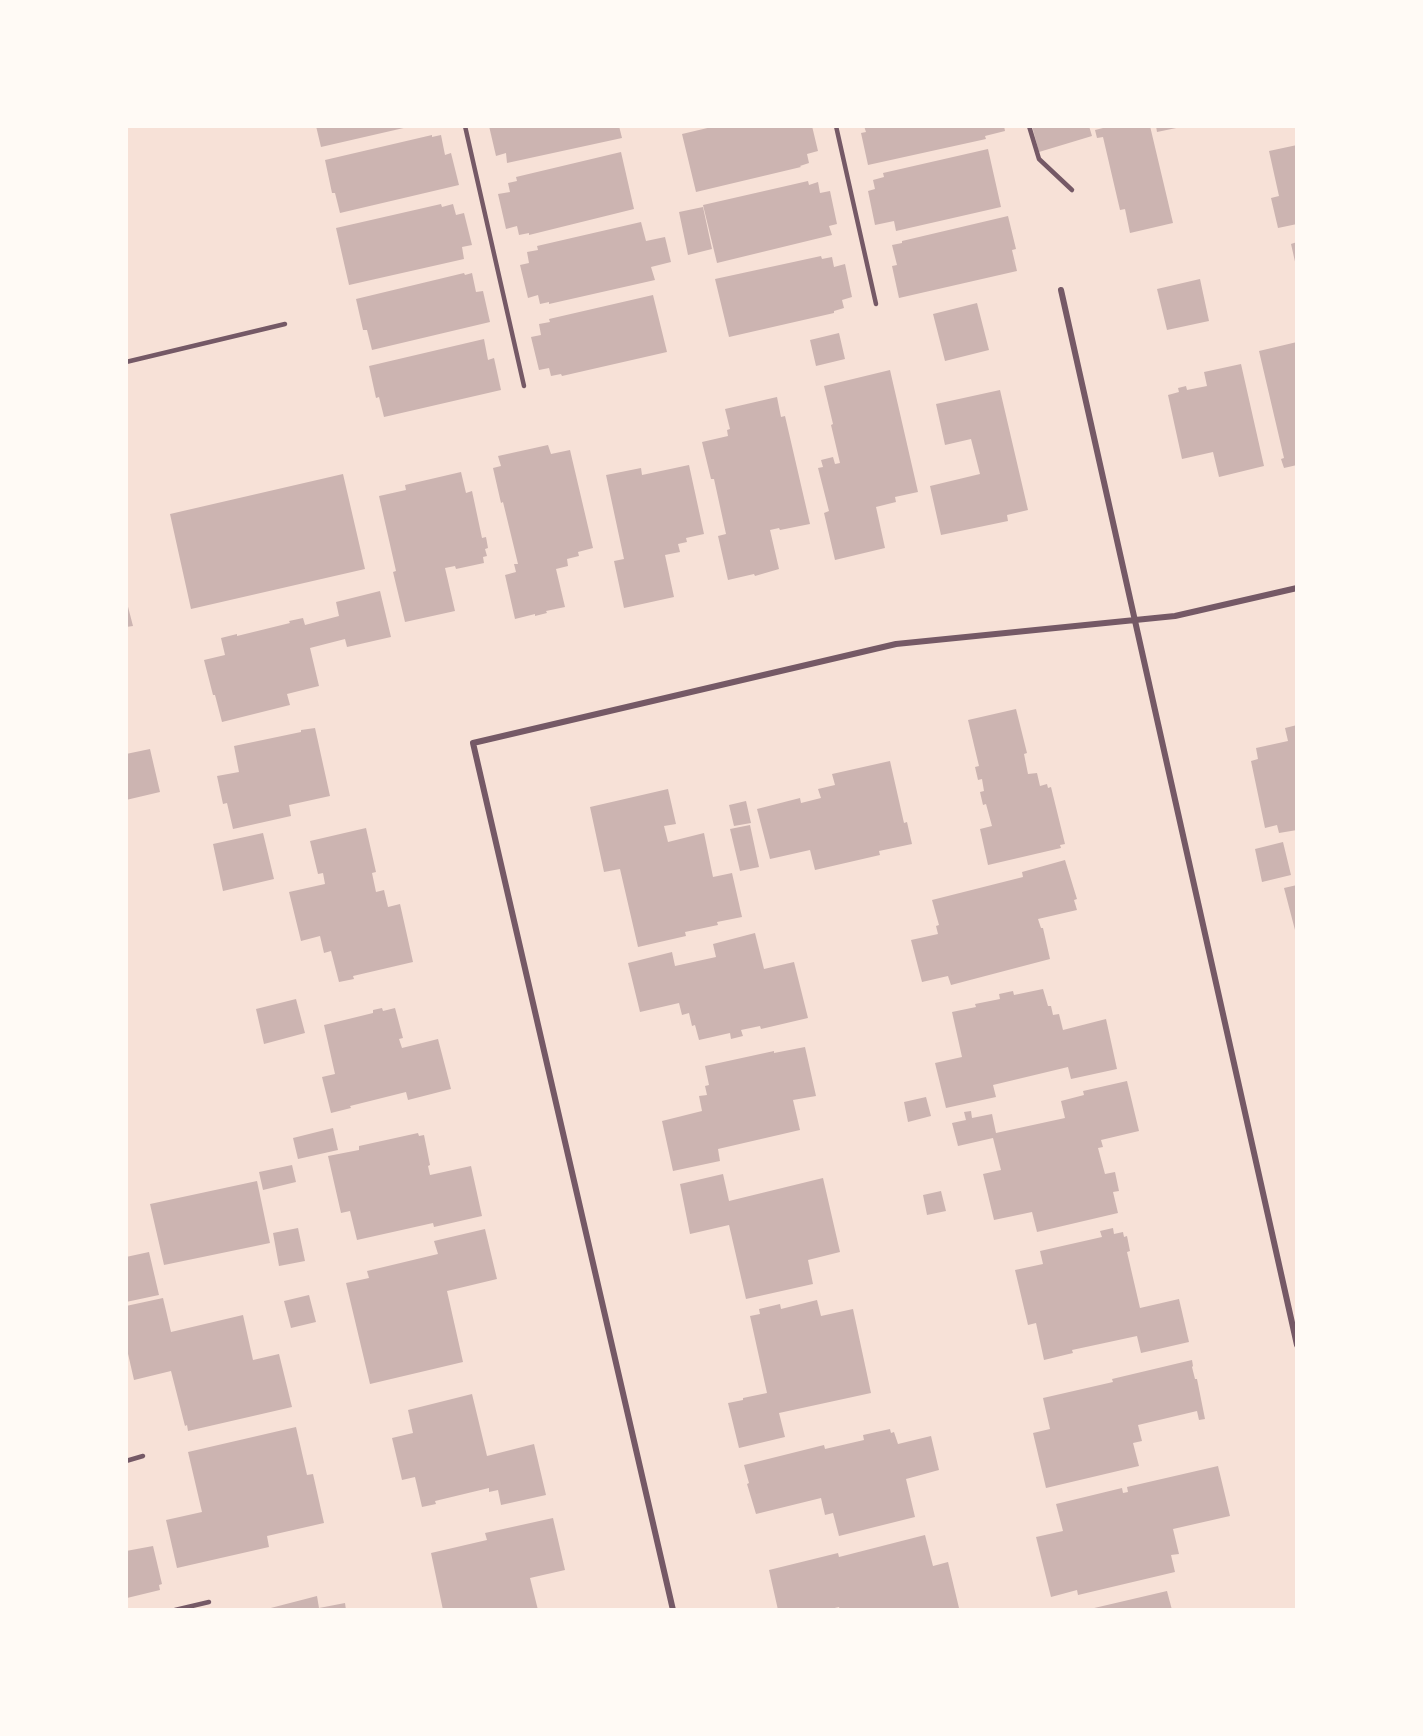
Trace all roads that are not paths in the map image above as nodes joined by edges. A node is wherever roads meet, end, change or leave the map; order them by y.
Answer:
1 (465, 126) edge
2 (836, 126) edge
3 (1029, 126) edge
4 (1072, 190) dead end
5 (1061, 290) dead end
6 (876, 304) dead end
7 (285, 324) dead end
8 (126, 362) edge
9 (524, 386) dead end
10 (1297, 588) edge
11 (1135, 620) junction
12 (1297, 1345) edge
13 (143, 1456) dead end
14 (126, 1461) edge
15 (209, 1602) dead end
16 (176, 1610) edge
17 (673, 1610) edge

1 - 9 lane
2 - 6 lane
3 - 4 lane
5 - 11 street
7 - 8 lane
10 - 11 street
11 - 12 street
11 - 17 street
13 - 14 lane
15 - 16 lane

